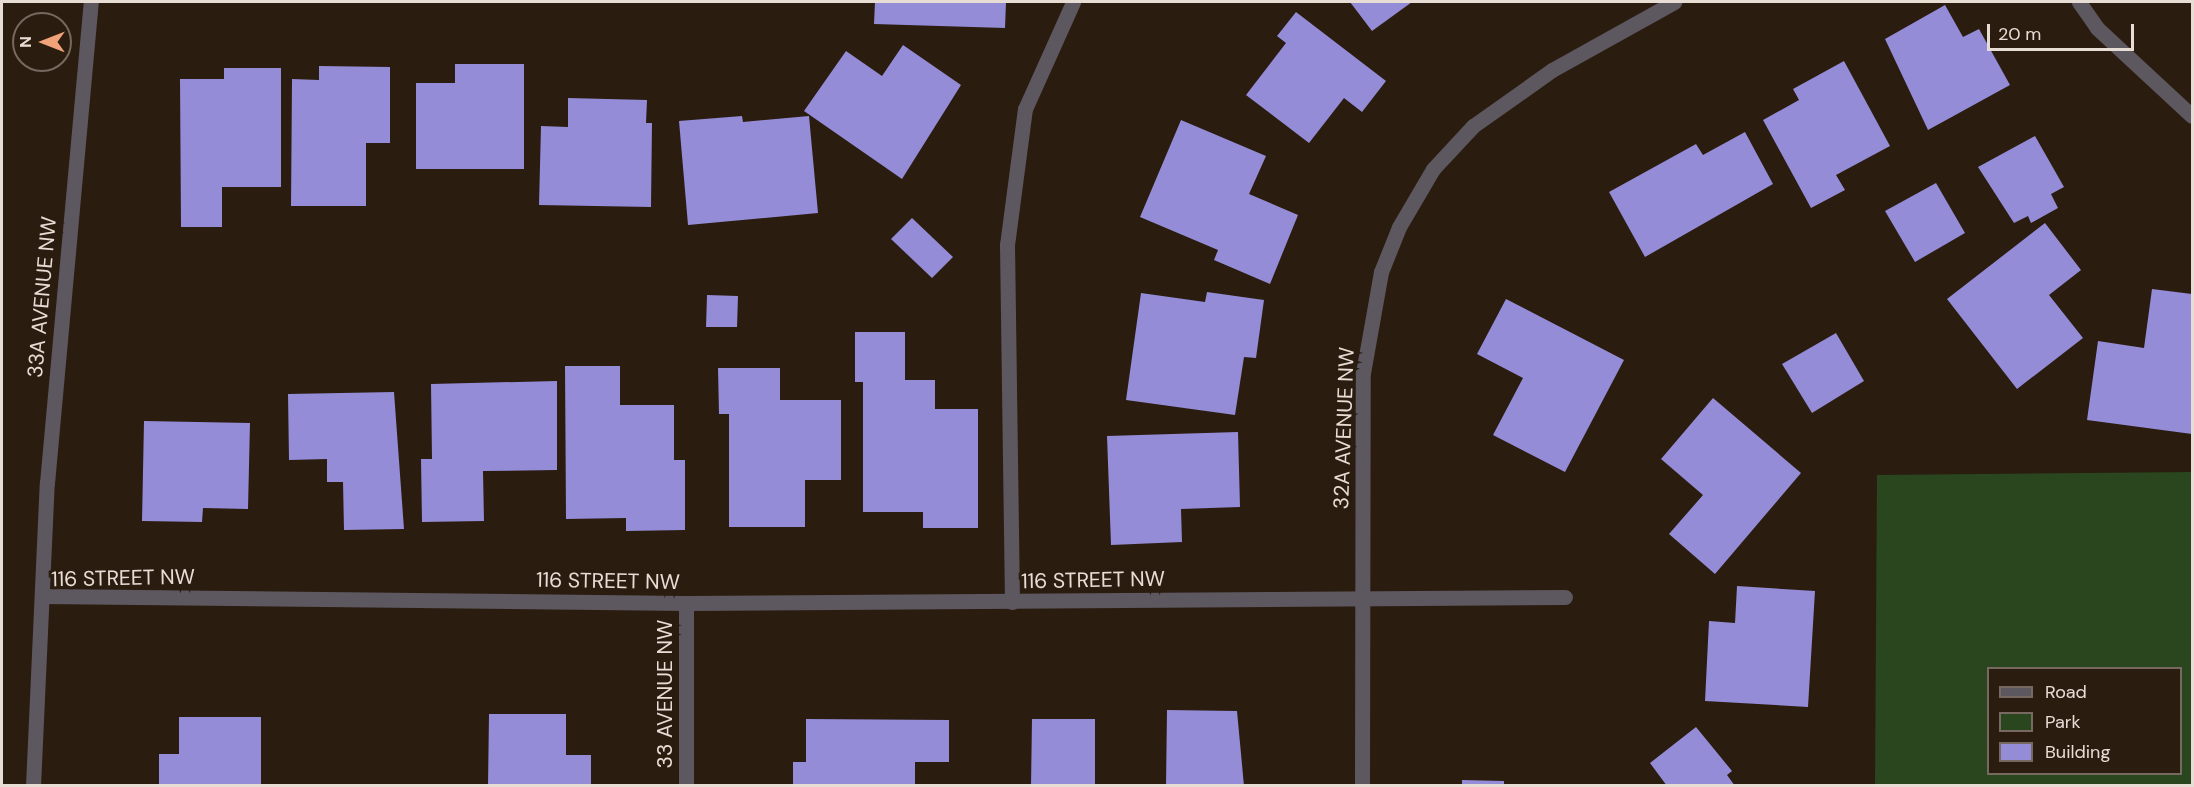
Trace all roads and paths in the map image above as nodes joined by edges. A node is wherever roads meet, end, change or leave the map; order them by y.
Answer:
1 (91, 2) edge
2 (1073, 2) edge
3 (1674, 2) edge
4 (2079, 2) edge
5 (2193, 116) edge
6 (42, 596) junction
7 (1564, 597) dead end
8 (1362, 598) junction
9 (1012, 602) junction
10 (686, 603) junction
11 (33, 786) edge
12 (686, 786) edge
13 (1362, 786) edge

1 - 6 street, 33A AVENUE NW
2 - 9 street
3 - 8 street, 32A AVENUE NW
4 - 5 street
6 - 10 street, 116 STREET NW
6 - 11 street, 116 STREET NW
7 - 8 street
8 - 9 street, 116 STREET NW
8 - 13 street, 32A AVENUE NW
9 - 10 street, 116 STREET NW
10 - 12 street, 33 AVENUE NW

